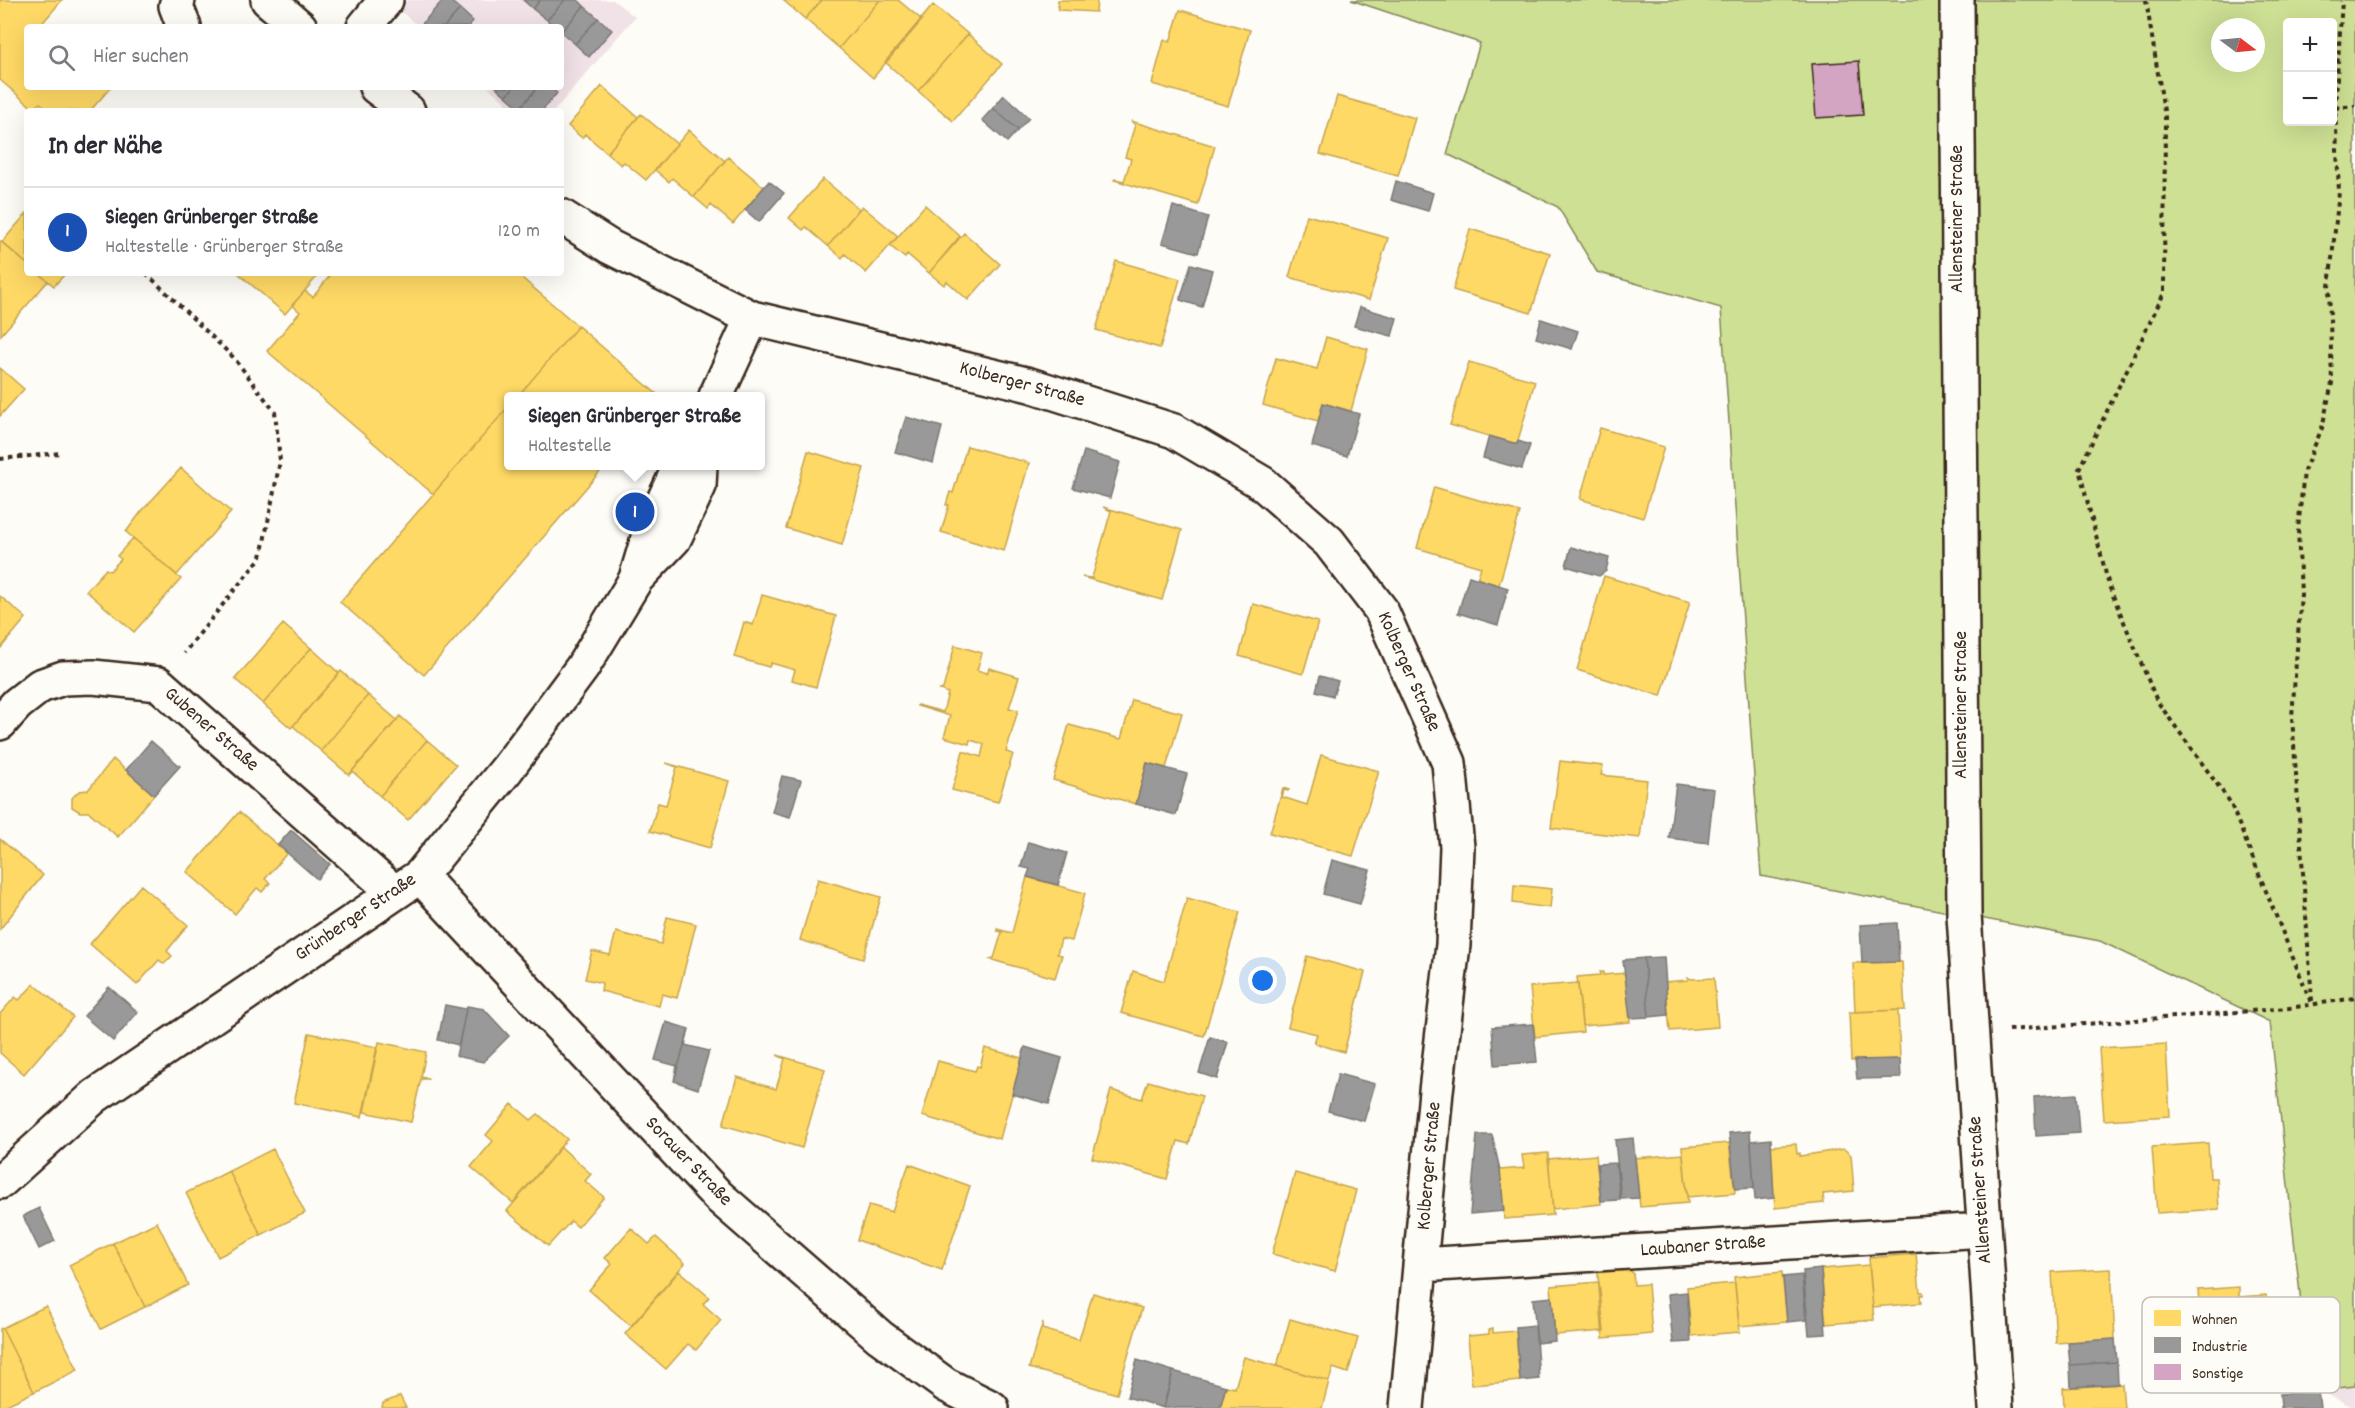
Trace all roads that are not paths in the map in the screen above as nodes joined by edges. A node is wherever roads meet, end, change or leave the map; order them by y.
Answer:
1 (178, 0) edge
2 (268, 0) edge
3 (386, 0) edge
4 (1957, 0) edge
5 (183, 24) edge
6 (296, 24) edge
7 (366, 24) edge
8 (380, 90) edge
9 (404, 108) edge
10 (564, 218) edge
11 (752, 318) junction
12 (718, 392) edge
13 (678, 470) edge
14 (700, 470) edge
15 (636, 579) junction
16 (0, 723) edge
17 (407, 884) junction
18 (0, 1182) edge
19 (1984, 1230) junction
20 (1421, 1265) junction
21 (992, 1408) edge
22 (1407, 1408) edge
23 (1996, 1408) edge

1 - 5 street
2 - 6 street
3 - 7 street
4 - 19 street, Allensteiner Straße
8 - 9 street
10 - 11 street, Kolberger Straße
11 - 12 street
11 - 20 street, Kolberger Straße
13 - 15 street, Grünberger Straße
14 - 15 street, Grünberger Straße
15 - 17 street, Grünberger Straße
16 - 17 street, Gubener Straße
17 - 18 street, Grünberger Straße
17 - 21 street, Sorauer Straße
19 - 20 street, Laubaner Straße
19 - 23 street, Allensteiner Straße
20 - 22 street, Kolberger Straße

